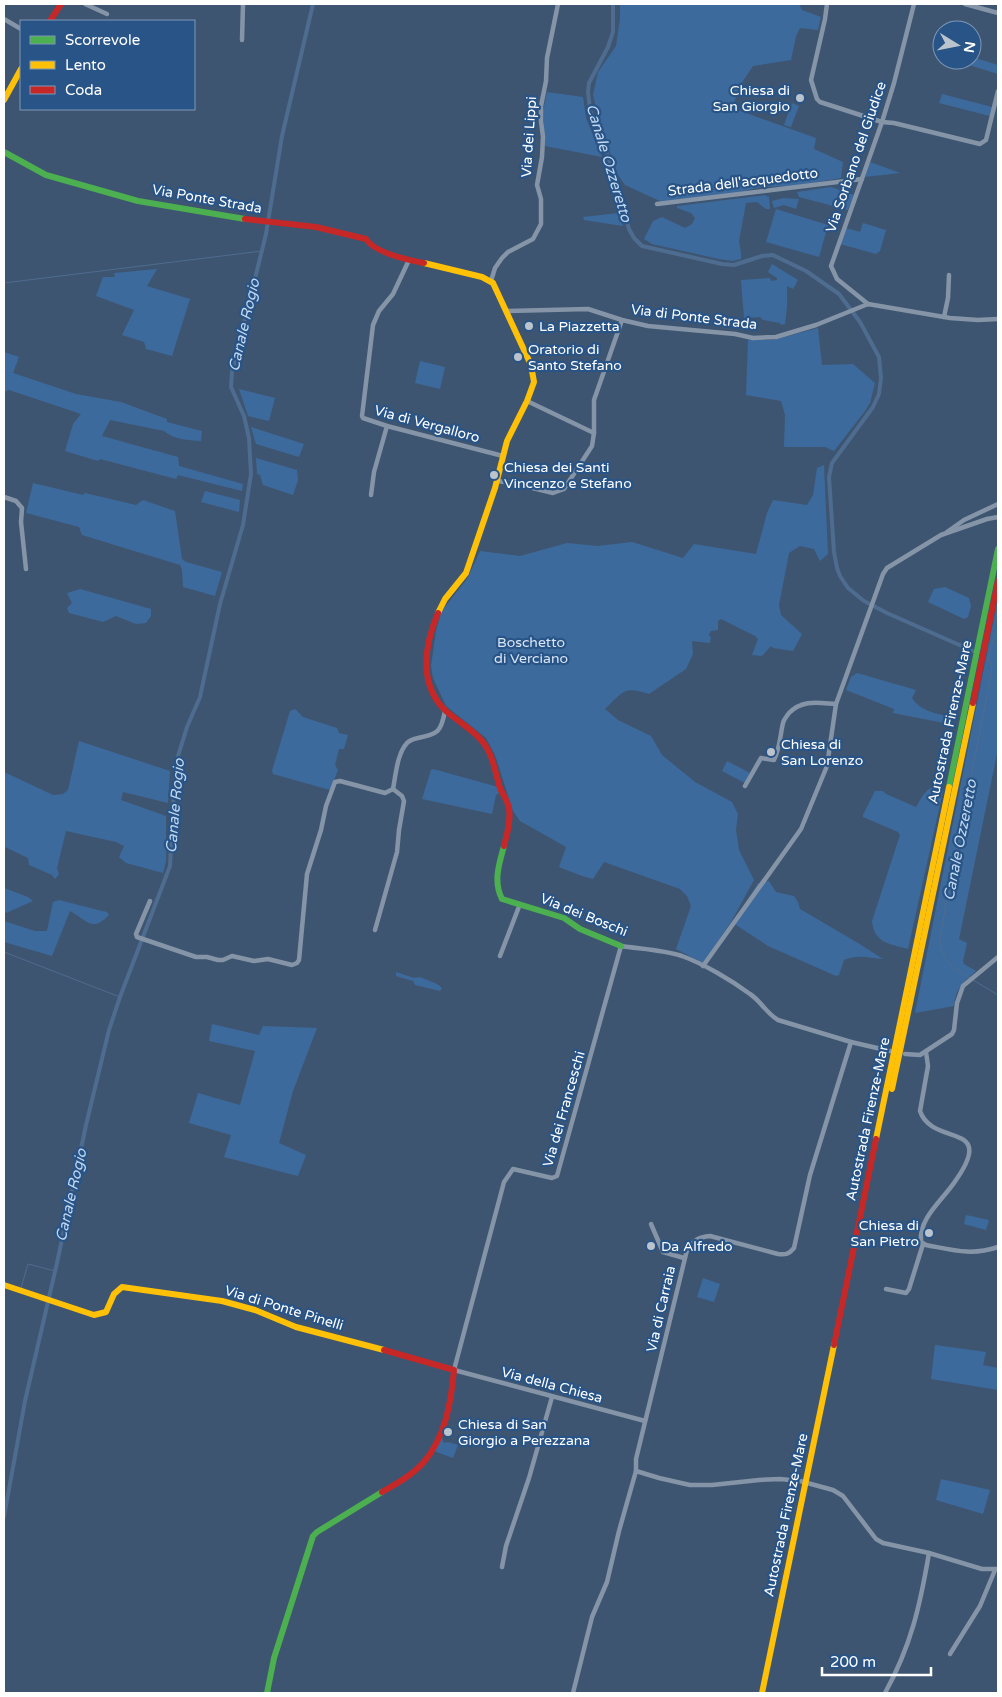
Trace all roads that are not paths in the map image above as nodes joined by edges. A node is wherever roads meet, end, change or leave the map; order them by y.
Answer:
1 (61, 4) edge
2 (85, 4) edge
3 (244, 4) edge
4 (558, 4) edge
5 (827, 4) edge
6 (914, 4) edge
7 (965, 4) edge
8 (998, 13) edge
9 (107, 14) dead end
10 (4, 19) edge
11 (51, 20) edge
12 (20, 28) edge
13 (242, 40) dead end
14 (20, 71) edge
15 (998, 91) edge
16 (4, 100) edge
17 (882, 122) junction
18 (4, 152) edge
19 (862, 179) junction
20 (657, 204) dead end
21 (409, 260) junction
22 (949, 275) dead end
23 (491, 281) junction
24 (868, 304) junction
25 (506, 311) junction
26 (944, 317) junction
27 (998, 318) edge
28 (622, 320) junction
29 (527, 401) junction
30 (387, 426) junction
31 (594, 433) junction
32 (503, 456) junction
33 (497, 481) junction
34 (371, 495) dead end
35 (4, 497) edge
36 (998, 504) edge
37 (998, 518) edge
38 (941, 535) junction
39 (998, 549) edge
40 (26, 569) dead end
41 (998, 581) edge
42 (836, 704) junction
43 (445, 710) junction
44 (745, 786) dead end
45 (393, 788) junction
46 (150, 901) dead end
47 (520, 904) junction
48 (375, 930) dead end
49 (621, 946) junction
50 (500, 956) dead end
51 (998, 957) edge
52 (703, 966) junction
53 (851, 1042) junction
54 (890, 1051) dead end
55 (926, 1052) junction
56 (905, 1054) dead end
57 (650, 1224) dead end
58 (923, 1244) junction
59 (998, 1247) edge
60 (684, 1258) junction
61 (4, 1285) edge
62 (886, 1289) dead end
63 (454, 1370) junction
64 (552, 1397) junction
65 (645, 1421) junction
66 (636, 1471) junction
67 (929, 1553) junction
68 (502, 1567) dead end
69 (997, 1569) edge
70 (950, 1654) dead end
71 (267, 1693) edge
72 (573, 1693) edge
73 (762, 1693) edge
74 (767, 1693) edge
75 (885, 1693) edge

1 - 11 main road
2 - 9 street
3 - 13 street
4 - 23 street, Via dei Lippi
5 - 17 street
6 - 17 street, Via Sorbano del Giudice
7 - 8 street
10 - 12 street
14 - 16 main road
15 - 17 street
17 - 19 street, Via Sorbano del Giudice
18 - 21 main road, Via Ponte Strada
19 - 20 street, Strada dell'acquedotto
19 - 24 street, Via Sorbano del Giudice
21 - 23 main road
21 - 30 street, Via di Vergalloro
22 - 26 street
23 - 25 main road
24 - 26 street
24 - 28 street, Via di Ponte Strada
25 - 28 street, Via di Ponte Strada
25 - 29 main road, Via dei Boschi
26 - 27 street
28 - 31 street
29 - 31 street
29 - 32 main road, Via dei Boschi
30 - 32 street, Via di Vergalloro
30 - 34 street
31 - 33 street
32 - 33 main road, Via dei Boschi
33 - 43 main road, Via dei Boschi
35 - 40 street
36 - 38 street
37 - 38 street
38 - 42 street
39 - 73 main road, Autostrada Firenze-Mare
41 - 74 main road, Autostrada Firenze-Mare
42 - 44 street
42 - 52 street
43 - 45 street
43 - 47 main road, Via dei Boschi
45 - 46 street
45 - 48 street
47 - 49 main road, Via dei Boschi
47 - 50 street
49 - 52 street, Via dei Boschi
49 - 63 street, Via dei Franceschi
51 - 55 street
52 - 53 street, Via dei Boschi
53 - 54 street, Via dei Boschi
53 - 60 street, Via di Carraia
55 - 56 street
55 - 58 street
57 - 60 street
58 - 59 street
58 - 62 street
60 - 65 street, Via di Carraia
61 - 63 main road, Via di Ponte Pinelli
63 - 64 street, Via della Chiesa
63 - 71 main road
64 - 65 street, Via della Chiesa
64 - 68 street
65 - 66 street, Via di Carraia
66 - 67 street
66 - 72 street, Via di Carraia
67 - 69 street
67 - 75 street
69 - 70 street

